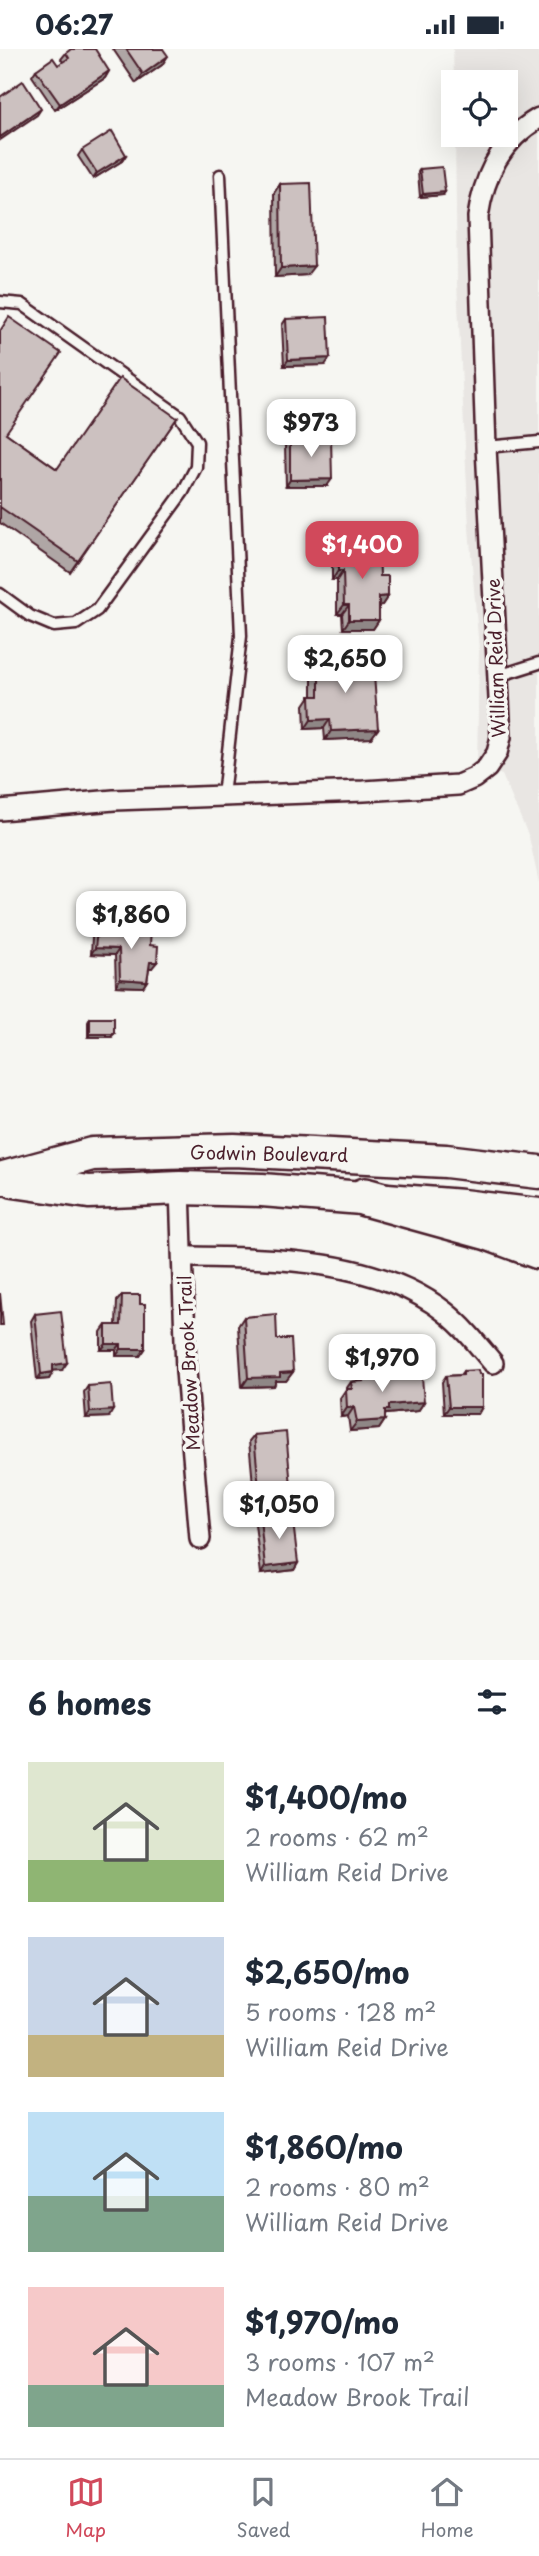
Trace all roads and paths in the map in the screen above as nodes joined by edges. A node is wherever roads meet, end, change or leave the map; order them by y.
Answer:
1 (539, 118) edge
2 (220, 175) dead end
3 (0, 302) edge
4 (539, 442) edge
5 (486, 447) junction
6 (0, 594) edge
7 (539, 663) edge
8 (498, 675) junction
9 (223, 796) junction
10 (0, 810) edge
11 (539, 1172) edge
12 (1, 1179) edge
13 (180, 1188) junction
14 (365, 1197) junction
15 (539, 1216) edge
16 (539, 1250) edge
17 (183, 1257) junction
18 (493, 1363) dead end
19 (200, 1539) dead end

1 - 5 street, William Reid Drive
2 - 9 lane
3 - 6 lane
4 - 5 lane
5 - 8 street, William Reid Drive
7 - 8 lane
8 - 9 street, William Reid Drive
9 - 10 street, William Reid Drive
11 - 12 main road, Godwin Boulevard
12 - 13 main road, Godwin Boulevard
13 - 14 main road, Godwin Boulevard
13 - 17 street, Meadow Brook Trail
14 - 15 main road, Godwin Boulevard
14 - 16 highway
17 - 18 street
17 - 19 street, Meadow Brook Trail

